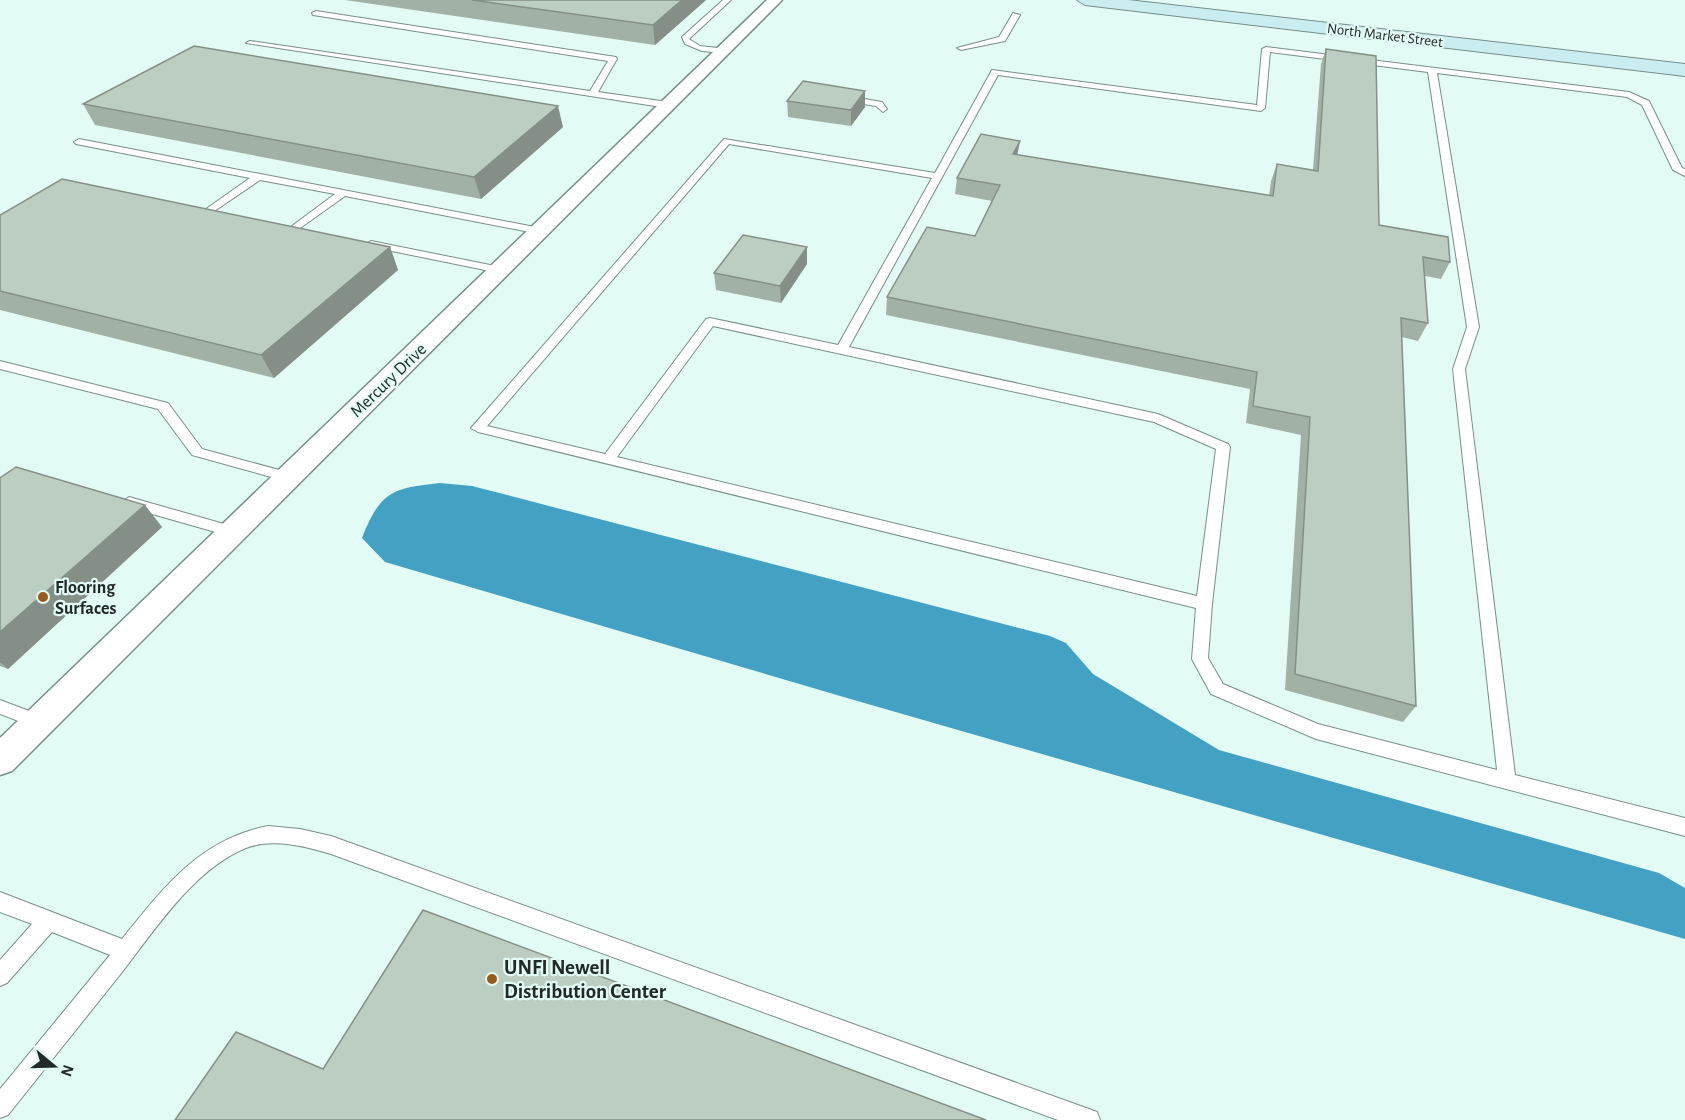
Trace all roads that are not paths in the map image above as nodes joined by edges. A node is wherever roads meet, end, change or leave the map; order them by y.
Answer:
1 (728, 0) edge
2 (775, 0) edge
3 (1085, 0) edge
4 (316, 13) dead end
5 (1016, 15) dead end
6 (250, 44) dead end
7 (961, 48) dead end
8 (723, 51) junction
9 (1432, 70) junction
10 (1685, 70) edge
11 (593, 93) junction
12 (838, 98) edge
13 (668, 105) junction
14 (883, 109) dead end
15 (79, 142) dead end
16 (1685, 173) edge
17 (938, 176) junction
18 (258, 177) junction
19 (343, 193) junction
20 (231, 215) edge
21 (296, 228) edge
22 (540, 231) junction
23 (364, 242) edge
24 (500, 270) junction
25 (842, 349) junction
26 (0, 365) edge
27 (608, 460) junction
28 (289, 477) junction
29 (119, 500) edge
30 (233, 532) junction
31 (1204, 604) junction
32 (0, 707) edge
33 (39, 722) junction
34 (0, 760) edge
35 (1507, 781) junction
36 (1685, 827) edge
37 (0, 902) edge
38 (49, 920) junction
39 (126, 951) junction
40 (0, 976) edge
41 (0, 1107) edge
42 (1089, 1120) edge

1 - 8 lane
2 - 8 street, Mercury Drive
3 - 10 main road, North Market Street
4 - 11 lane
5 - 7 lane
6 - 11 lane
8 - 13 street, Mercury Drive
9 - 16 lane
9 - 17 lane
9 - 35 lane
11 - 13 lane
12 - 14 lane
13 - 22 street, Mercury Drive
15 - 18 lane
17 - 25 lane
17 - 27 lane
18 - 19 lane
18 - 20 lane
19 - 21 lane
19 - 22 lane
22 - 24 street, Mercury Drive
23 - 24 lane
24 - 28 street, Mercury Drive
25 - 27 lane
25 - 31 lane
26 - 28 lane
27 - 31 lane
28 - 30 street, Mercury Drive
29 - 30 lane
30 - 33 street, Mercury Drive
31 - 35 lane
32 - 33 lane
33 - 34 street, Mercury Drive
35 - 36 lane
37 - 38 lane
38 - 39 lane
38 - 40 lane
39 - 41 lane
39 - 42 lane

